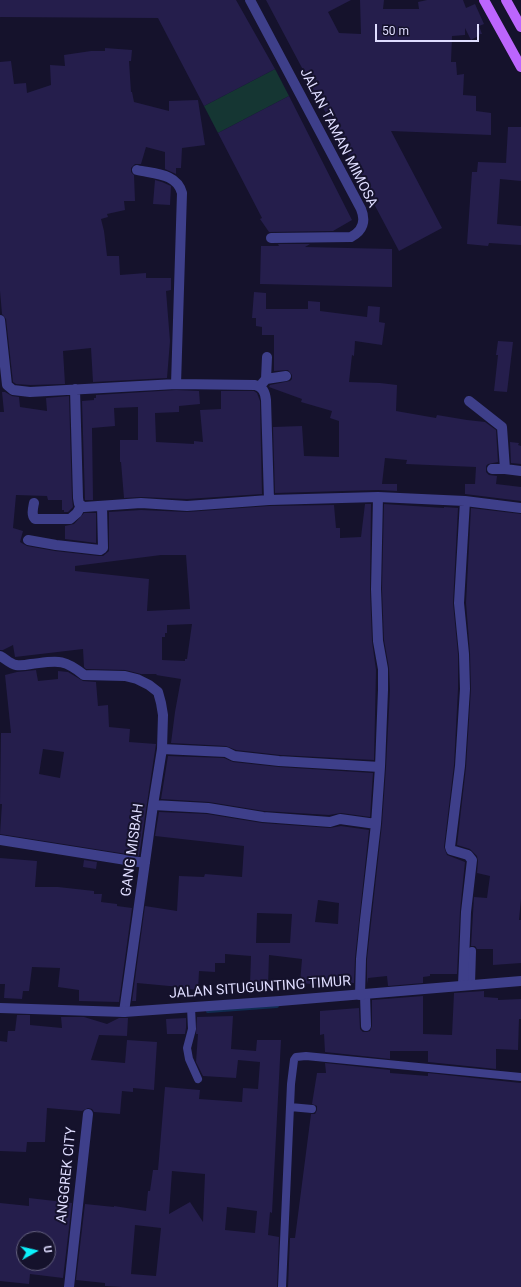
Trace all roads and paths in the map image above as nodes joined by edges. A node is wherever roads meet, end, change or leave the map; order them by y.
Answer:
1 (250, 0) edge
2 (484, 0) edge
3 (506, 0) edge
4 (521, 27) edge
5 (521, 67) edge
6 (137, 170) dead end
7 (271, 238) dead end
8 (0, 320) edge
9 (267, 357) dead end
10 (286, 376) dead end
11 (263, 382) junction
12 (176, 384) junction
13 (75, 389) junction
14 (470, 401) dead end
15 (505, 469) junction
16 (492, 470) dead end
17 (521, 471) edge
18 (378, 497) junction
19 (269, 500) junction
20 (465, 501) junction
21 (34, 503) dead end
22 (81, 506) junction
23 (102, 506) junction
24 (521, 508) edge
25 (28, 540) dead end
26 (0, 656) edge
27 (162, 749) junction
28 (380, 767) junction
29 (153, 805) junction
30 (376, 824) junction
31 (0, 840) edge
32 (145, 863) junction
33 (472, 952) dead end
34 (521, 981) edge
35 (467, 985) junction
36 (362, 994) junction
37 (191, 1007) junction
38 (0, 1008) edge
39 (124, 1012) junction
40 (366, 1026) dead end
41 (521, 1077) edge
42 (198, 1079) dead end
43 (290, 1107) junction
44 (312, 1109) dead end
45 (88, 1114) dead end
46 (69, 1287) edge
47 (282, 1287) edge

1 - 7 street, JALAN TAMAN MIMOSA
2 - 5 main road
3 - 4 main road
6 - 12 street
8 - 13 street
9 - 11 street
10 - 11 street
11 - 12 street
11 - 19 street
12 - 13 street
13 - 22 street
14 - 15 street
15 - 16 street
15 - 17 street
18 - 19 street
18 - 20 street
18 - 28 street
19 - 23 street
20 - 24 street
20 - 35 street
21 - 22 street
22 - 23 street
23 - 25 street
26 - 27 street, GANG MISBAH
27 - 28 street
27 - 29 street, GANG MISBAH
28 - 30 street
29 - 30 street
29 - 32 street, GANG MISBAH
30 - 36 street
31 - 32 street
32 - 39 street, GANG MISBAH
33 - 35 lane
34 - 35 street, JALAN SITUGUNTING TIMUR
35 - 36 street, JALAN SITUGUNTING TIMUR
36 - 37 street, JALAN SITUGUNTING TIMUR
36 - 40 street
37 - 39 street, JALAN SITUGUNTING TIMUR
37 - 42 lane
38 - 39 street, JALAN SITUGUNTING TIMUR
41 - 43 lane
43 - 44 lane
43 - 47 lane
45 - 46 street, ANGGREK CITY

